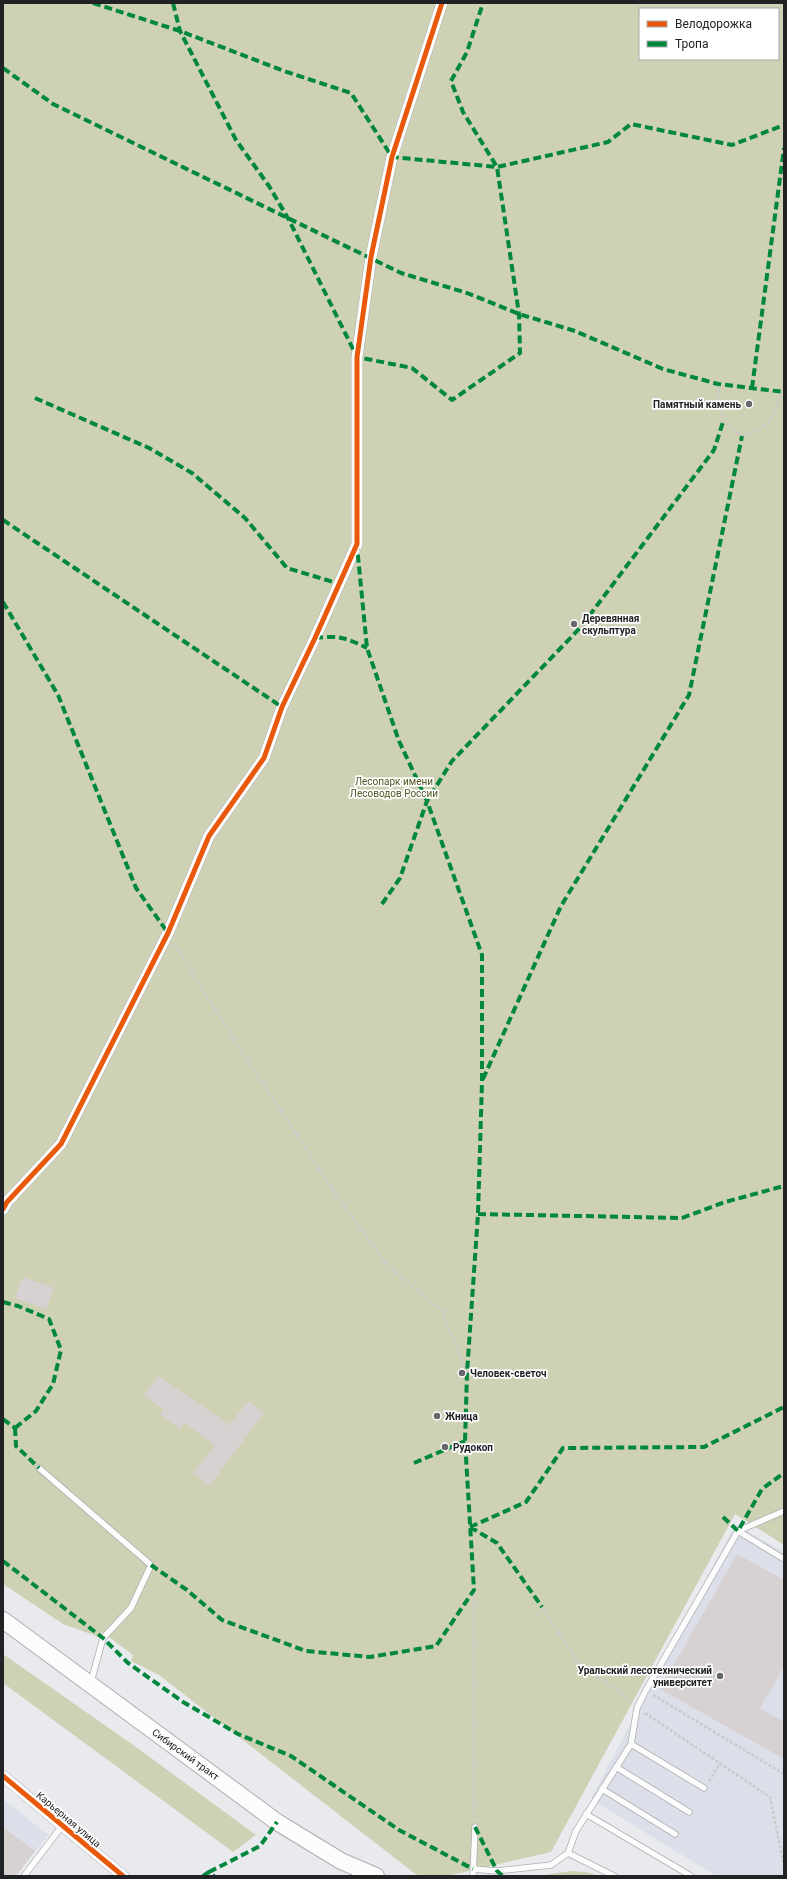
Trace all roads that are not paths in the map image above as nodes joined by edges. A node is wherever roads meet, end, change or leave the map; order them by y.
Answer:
1 (442, 3) edge
2 (3, 1209) edge
3 (39, 1468) dead end
4 (784, 1511) edge
5 (738, 1531) junction
6 (784, 1559) edge
7 (3, 1620) edge
8 (91, 1684) junction
9 (631, 1744) junction
10 (616, 1767) junction
11 (3, 1776) edge
12 (704, 1788) road end
13 (602, 1789) junction
14 (689, 1812) dead end
15 (586, 1814) junction
16 (62, 1826) junction
17 (475, 1827) road end
18 (675, 1834) dead end
19 (568, 1853) junction
20 (473, 1869) junction
21 (24, 1876) edge
22 (123, 1876) edge
23 (376, 1876) edge
24 (473, 1876) edge
25 (614, 1876) edge
26 (690, 1876) edge

1 - 2 street
3 - 8 lane
4 - 5 lane
5 - 6 lane
5 - 9 lane
7 - 8 main road, Сибирский тракт
8 - 23 main road, Сибирский тракт
9 - 10 lane
9 - 12 lane
10 - 13 lane
10 - 14 lane
11 - 16 street, Карьерная улица
13 - 15 lane
13 - 18 lane
15 - 19 lane
15 - 26 lane
16 - 21 lane
16 - 22 street, Карьерная улица
17 - 20 lane
19 - 20 lane
19 - 25 lane
20 - 24 lane

